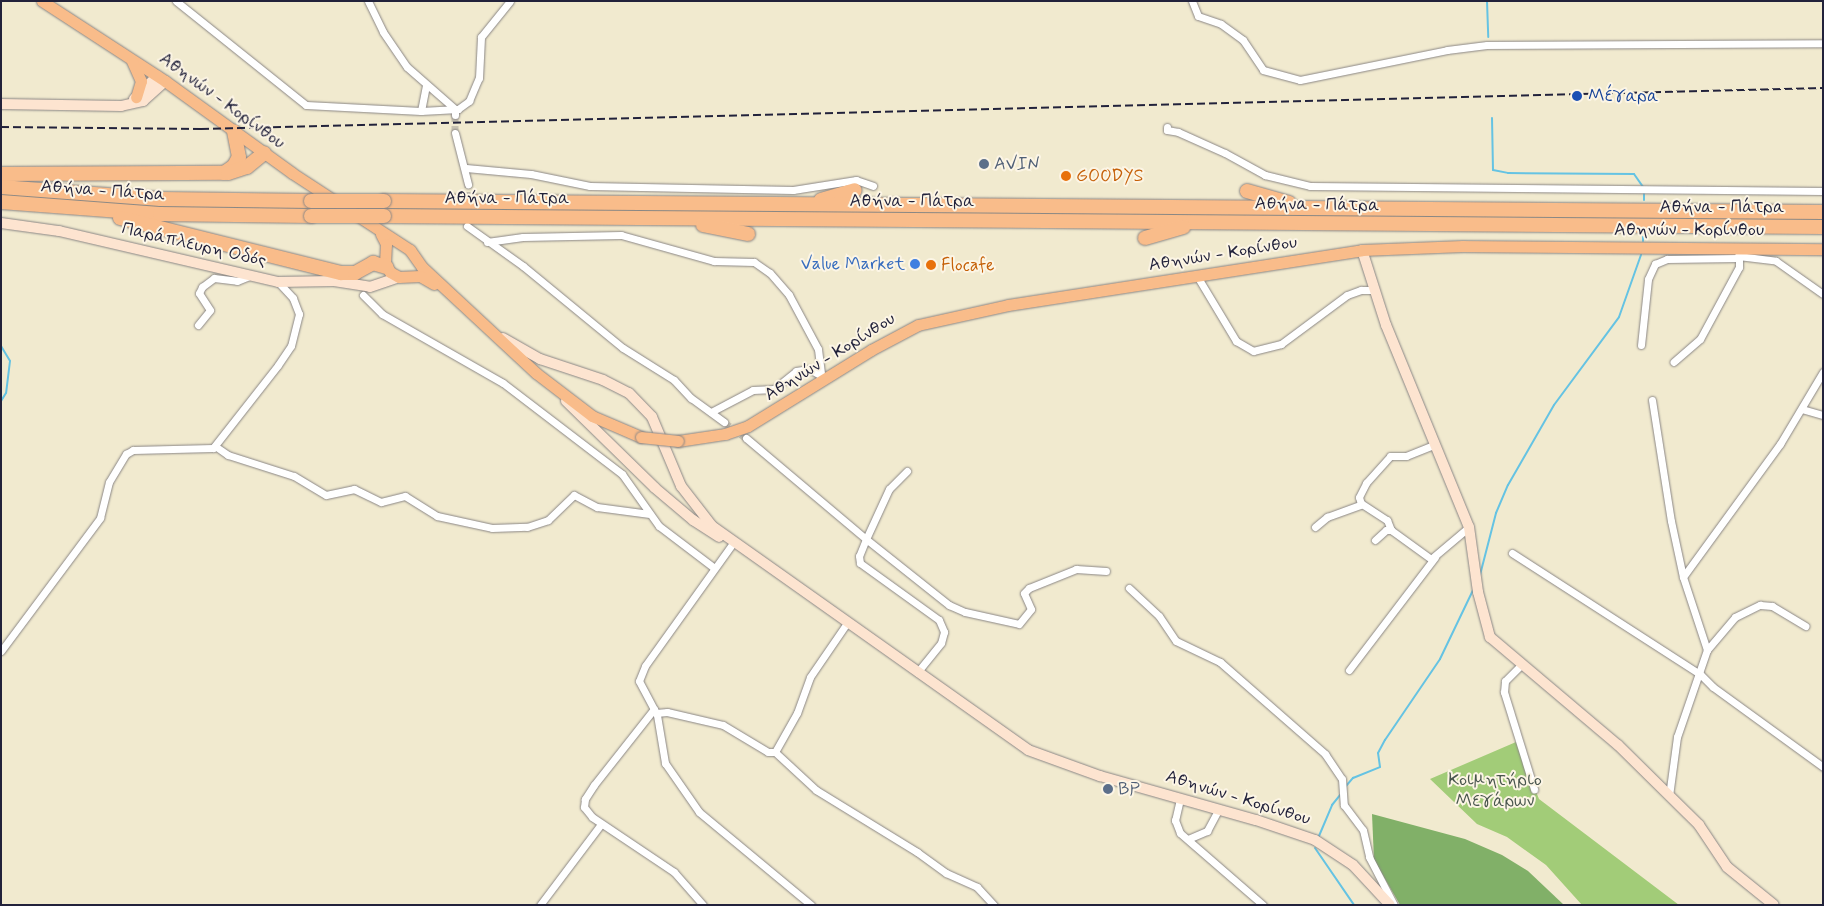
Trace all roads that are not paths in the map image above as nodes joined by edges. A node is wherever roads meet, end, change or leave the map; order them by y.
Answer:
1 (42, 1) edge
2 (176, 1) edge
3 (368, 1) edge
4 (510, 1) edge
5 (1192, 1) edge
6 (1823, 43) edge
7 (128, 56) junction
8 (161, 78) junction
9 (426, 85) junction
10 (132, 101) junction
11 (1, 104) edge
12 (421, 111) junction
13 (455, 112) junction
14 (1167, 127) dead end
15 (234, 131) junction
16 (455, 133) tunnel mouth
17 (264, 153) junction
18 (466, 168) junction
19 (223, 173) junction
20 (1, 174) edge
21 (468, 184) tunnel mouth
22 (873, 186) dead end
23 (1, 187) edge
24 (855, 190) dead end
25 (1247, 191) dead end
26 (1823, 191) edge
27 (1, 202) edge
28 (806, 204) junction
29 (1304, 208) junction
30 (89, 210) junction
31 (1823, 212) edge
32 (670, 218) junction
33 (1200, 222) junction
34 (1, 224) edge
35 (467, 226) dead end
36 (1823, 227) edge
37 (380, 232) junction
38 (748, 234) dead end
39 (1145, 238) dead end
40 (487, 242) junction
41 (402, 247) junction
42 (1823, 249) edge
43 (1362, 250) junction
44 (1738, 253) junction
45 (415, 258) junction
46 (387, 264) junction
47 (252, 275) junction
48 (403, 276) junction
49 (1197, 276) junction
50 (278, 282) junction
51 (380, 285) junction
52 (1374, 290) junction
53 (1823, 294) edge
54 (363, 295) dead end
55 (460, 302) junction
56 (198, 325) dead end
57 (491, 331) junction
58 (1641, 345) dead end
59 (1674, 362) dead end
60 (536, 372) junction
61 (1823, 372) edge
62 (821, 378) junction
63 (1652, 400) dead end
64 (1802, 409) junction
65 (711, 412) junction
66 (1823, 414) edge
67 (724, 422) tunnel mouth
68 (746, 438) tunnel mouth
69 (1435, 444) junction
70 (216, 446) junction
71 (907, 471) dead end
72 (1361, 504) junction
73 (650, 514) junction
74 (1315, 527) dead end
75 (1469, 527) junction
76 (1391, 530) junction
77 (866, 539) junction
78 (1375, 540) dead end
79 (732, 543) junction
80 (1512, 553) dead end
81 (1435, 557) junction
82 (713, 567) junction
83 (1106, 571) dead end
84 (1684, 577) junction
85 (1128, 588) dead end
86 (847, 623) junction
87 (1805, 626) dead end
88 (1708, 650) junction
89 (1, 651) edge
90 (1522, 664) junction
91 (1349, 670) dead end
92 (917, 673) junction
93 (1700, 674) junction
94 (655, 711) junction
95 (775, 752) junction
96 (1822, 767) edge
97 (1534, 789) dead end
98 (1669, 796) junction
99 (1180, 799) junction
100 (1218, 810) junction
101 (601, 824) junction
102 (1188, 839) junction
103 (540, 905) edge
104 (703, 905) edge
105 (811, 905) edge
106 (994, 905) edge
107 (1262, 905) edge
108 (1392, 905) edge
109 (1774, 905) edge

1 - 7 main road, Αθηνών - Κορίνθου
2 - 12 street
3 - 9 street
4 - 13 street
5 - 6 street
7 - 8 main road, Αθηνών - Κορίνθου
7 - 10 main road
8 - 10 main road
8 - 15 main road, Αθηνών - Κορίνθου
9 - 12 street
9 - 13 street
10 - 11 main road
12 - 13 street
14 - 26 street
15 - 17 main road, Αθηνών - Κορίνθου
15 - 19 highway
16 - 18 street
17 - 19 highway
17 - 37 main road, Αθηνών - Κορίνθου
18 - 21 street
18 - 22 street
19 - 20 highway
23 - 28 highway, Αθήνα - Πάτρα, bridge
24 - 28 highway
25 - 29 highway
27 - 30 highway, Αθήνα - Πάτρα
28 - 29 highway, Αθήνα - Πάτρα
29 - 31 highway, Αθήνα - Πάτρα
30 - 32 highway, Αθήνα - Πάτρα, bridge
30 - 46 highway
32 - 33 highway, Αθήνα - Πάτρα
32 - 38 highway
33 - 36 highway, Αθήνα - Πάτρα
33 - 39 highway
34 - 47 main road, Παράπλευρη Οδός
35 - 40 street
37 - 41 main road, Αθηνών - Κορίνθου
37 - 46 main road
40 - 62 street
40 - 65 street
41 - 45 main road, Αθηνών - Κορίνθου
41 - 46 main road
42 - 44 main road, Αθηνών - Κορίνθου
43 - 44 main road, Αθηνών - Κορίνθου
43 - 49 main road, Αθηνών - Κορίνθου
43 - 52 main road
44 - 53 street
44 - 58 street
44 - 59 street
45 - 48 main road
45 - 55 main road, Αθηνών - Κορίνθου
46 - 48 main road, Αθηνών - Κορίνθου
46 - 51 main road
47 - 50 main road, Παράπλευρη Οδός
47 - 56 street
48 - 51 main road, Παράπλευρη Οδός
48 - 55 main road, Αθηνών - Κορίνθου
49 - 52 street
49 - 62 main road, Αθηνών - Κορίνθου
50 - 51 main road, Παράπλευρη Οδός
50 - 70 street
52 - 69 main road
54 - 73 street
55 - 57 main road, Αθηνών - Κορίνθου
57 - 60 main road, Αθηνών - Κορίνθου
57 - 79 main road, Αθηνών - Κορίνθου
60 - 62 main road, Αθηνών - Κορίνθου, bridge
60 - 79 main road, Αθηνών - Κορίνθου
61 - 64 street
62 - 65 street
63 - 84 street
64 - 66 street
64 - 84 street
65 - 67 street
68 - 77 street
69 - 72 street
69 - 75 main road
70 - 73 street
70 - 89 street
71 - 77 street
72 - 74 street
72 - 76 street
73 - 82 street
75 - 81 street
75 - 90 main road
76 - 78 street
76 - 81 street
77 - 83 street
77 - 92 street
79 - 82 street
79 - 86 main road, Αθηνών - Κορίνθου
80 - 93 street
81 - 91 street
82 - 94 street
84 - 88 street
85 - 108 street
86 - 92 main road, Αθηνών - Κορίνθου
86 - 95 street
87 - 88 street
88 - 93 street
90 - 97 street
90 - 98 main road
92 - 99 main road, Αθηνών - Κορίνθου
93 - 96 street
93 - 98 street
94 - 95 street
94 - 101 street
94 - 105 street
95 - 106 street
98 - 109 main road
99 - 100 main road, Αθηνών - Κορίνθου
99 - 102 street
100 - 102 street
100 - 108 main road, Αθηνών - Κορίνθου
101 - 103 street
101 - 104 street
102 - 107 street

